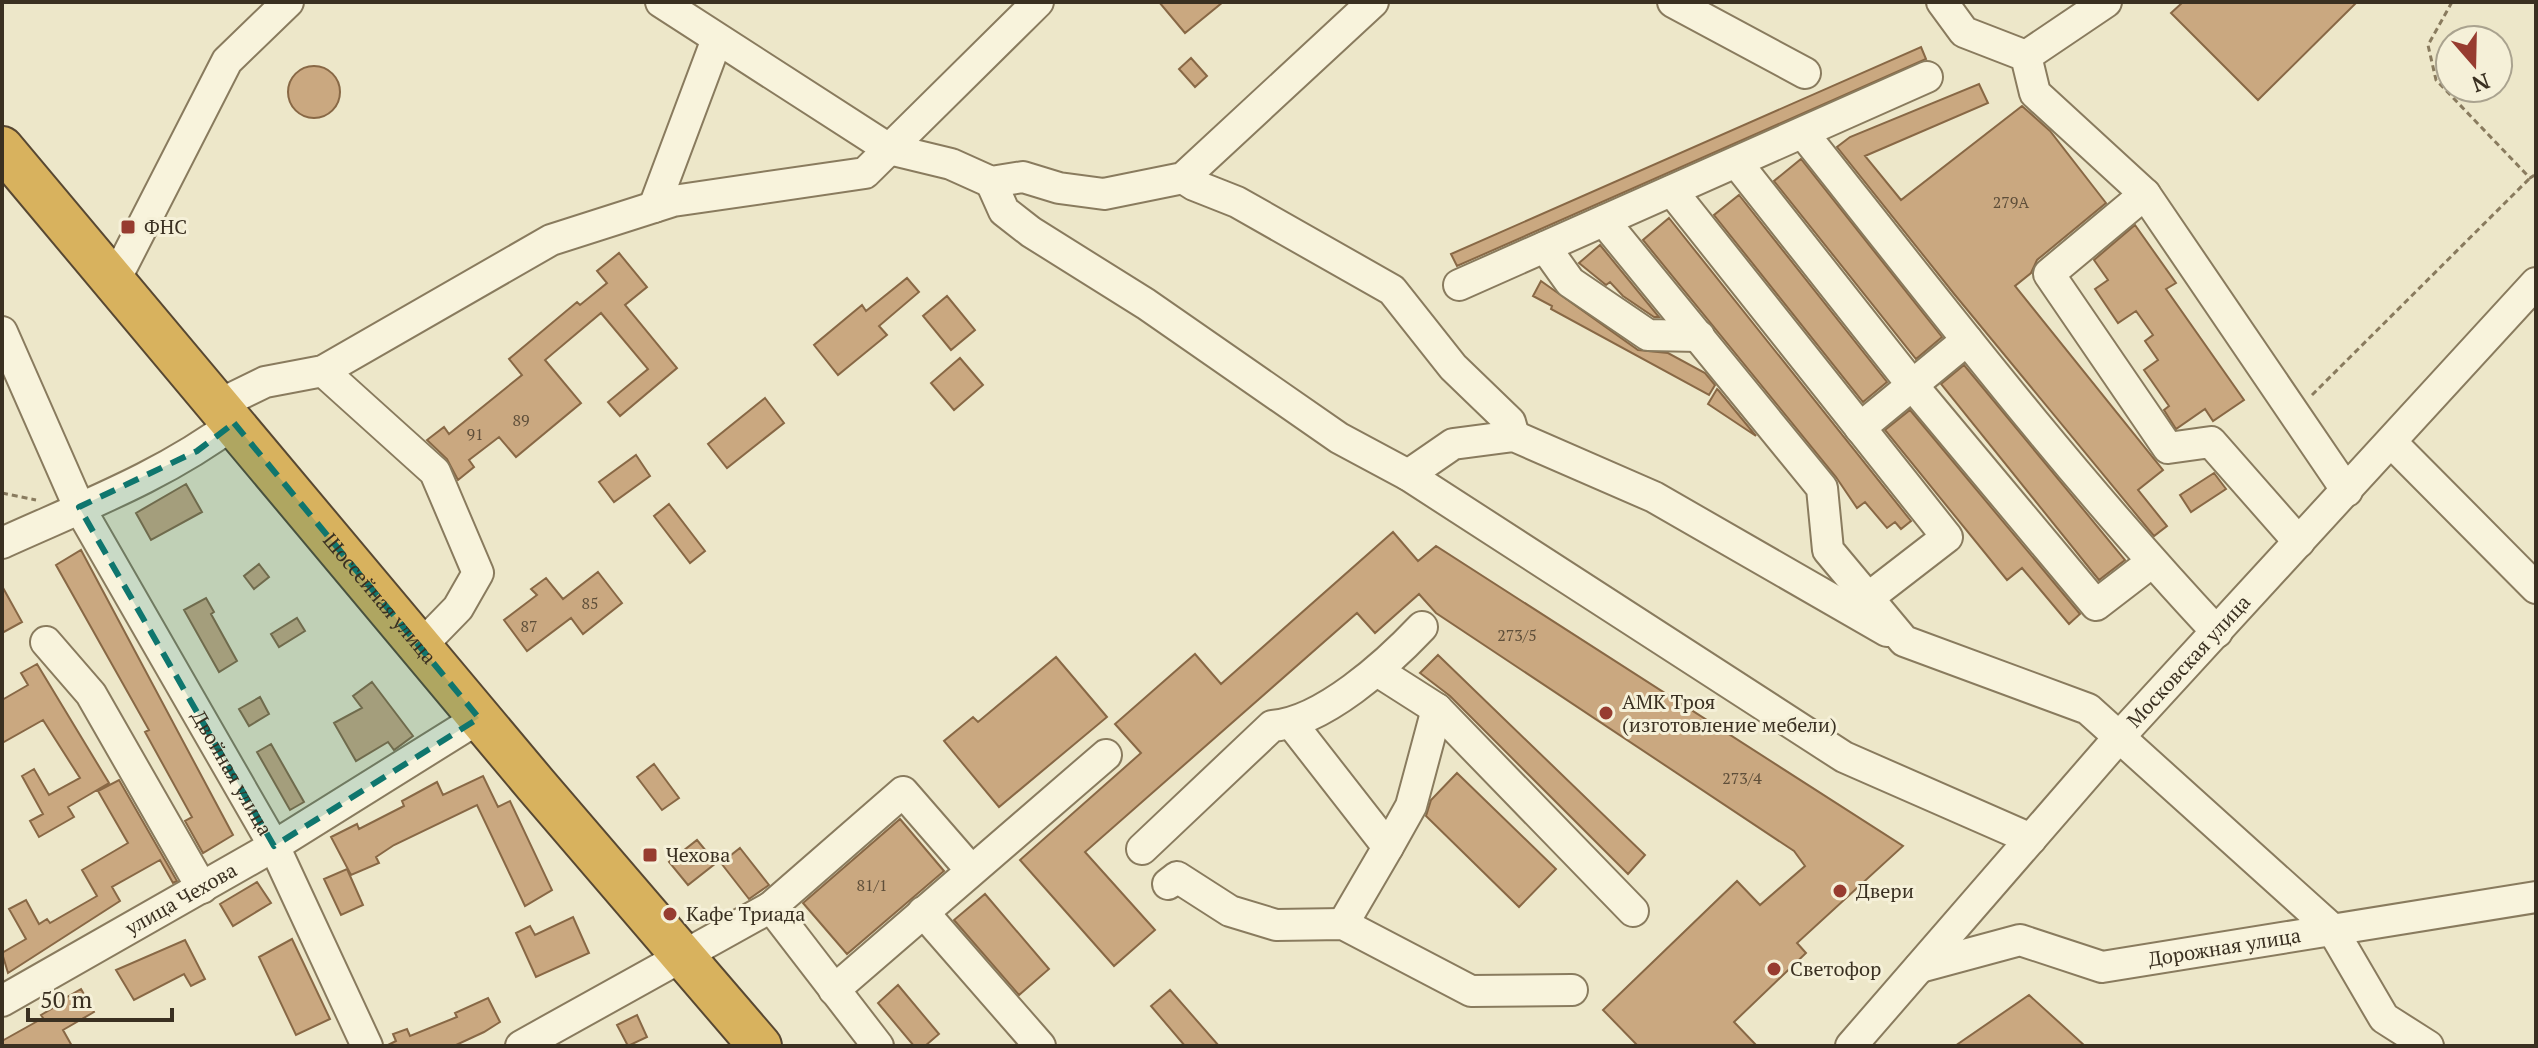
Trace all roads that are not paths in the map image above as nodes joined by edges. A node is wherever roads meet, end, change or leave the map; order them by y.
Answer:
1 (288, 2) edge
2 (661, 2) edge
3 (1038, 2) edge
4 (1373, 2) edge
5 (1673, 2) edge
6 (1942, 2) edge
7 (2106, 2) edge
8 (717, 39) junction
9 (2026, 56) junction
10 (1805, 73) dead end
11 (1927, 77) dead end
12 (1803, 133) junction
13 (2, 148) edge
14 (889, 149) junction
15 (1737, 163) junction
16 (1183, 178) junction
17 (991, 182) junction
18 (1672, 191) junction
19 (2145, 194) junction
20 (654, 207) junction
21 (1604, 221) junction
22 (1545, 247) junction
23 (115, 280) junction
24 (2536, 283) edge
25 (1459, 285) dead end
26 (2, 332) edge
27 (1699, 336) junction
28 (1967, 340) junction
29 (323, 371) junction
30 (1913, 386) junction
31 (226, 414) junction
32 (1860, 428) junction
33 (1514, 436) junction
34 (2392, 443) junction
35 (1408, 475) junction
36 (2347, 491) junction
37 (79, 507) junction
38 (2299, 542) junction
39 (2, 543) edge
40 (2152, 562) junction
41 (2536, 588) edge
42 (1868, 598) junction
43 (1422, 627) dead end
44 (2217, 632) junction
45 (1904, 641) junction
46 (46, 642) dead end
47 (420, 647) junction
48 (1379, 672) junction
49 (1437, 709) junction
50 (479, 718) junction
51 (1292, 724) junction
52 (2121, 735) junction
53 (1106, 755) dead end
54 (2031, 839) junction
55 (274, 846) junction
56 (1388, 847) junction
57 (1142, 849) dead end
58 (970, 869) junction
59 (1168, 884) dead end
60 (202, 888) junction
61 (2536, 897) edge
62 (771, 907) junction
63 (1633, 911) dead end
64 (923, 912) junction
65 (1343, 924) junction
66 (2332, 929) junction
67 (684, 957) junction
68 (1920, 967) junction
69 (834, 990) junction
70 (1572, 990) dead end
71 (2, 1001) edge
72 (367, 1046) edge
73 (521, 1046) edge
74 (760, 1046) edge
75 (878, 1046) edge
76 (1040, 1046) edge
77 (1851, 1046) edge
78 (2428, 1046) edge

1 - 23 street
2 - 8 street
3 - 14 street
4 - 16 street
5 - 10 street
6 - 9 street
7 - 9 street
8 - 14 street
8 - 20 street
9 - 19 street
11 - 12 street
12 - 15 street
12 - 28 street
13 - 23 highway, Шоссейная улица
14 - 17 street
14 - 20 street
15 - 18 street
15 - 30 street
16 - 17 street
16 - 33 street
17 - 35 street
18 - 21 street
18 - 32 street
19 - 36 street
19 - 38 street
20 - 29 street
21 - 22 street
21 - 27 street
22 - 25 street
22 - 27 street
23 - 31 highway, Шоссейная улица
24 - 34 street, Московская улица
26 - 37 street, Двойная улица
27 - 42 street
28 - 30 street
28 - 40 street
29 - 31 street
29 - 47 street
30 - 32 street
30 - 40 street
31 - 37 street
31 - 47 highway, Шоссейная улица
32 - 42 street
33 - 35 street
33 - 45 street
34 - 36 street, Московская улица
34 - 41 street
35 - 54 street
36 - 38 street, Московская улица
37 - 39 street
37 - 55 street, Двойная улица
38 - 44 street, Московская улица
40 - 44 street
42 - 45 street
43 - 48 street
44 - 52 street, Московская улица
45 - 52 street
46 - 60 street
47 - 50 highway, Шоссейная улица
48 - 49 street
48 - 51 street
49 - 56 street
49 - 63 street
50 - 55 street, улица Чехова
50 - 67 highway, Шоссейная улица
51 - 56 street
51 - 57 street
52 - 54 street, Московская улица
52 - 66 street
53 - 58 street
54 - 68 street, Московская улица
55 - 60 street, улица Чехова
55 - 72 street, Двойная улица
56 - 65 street
58 - 62 street
58 - 64 street
59 - 65 street
60 - 71 street, улица Чехова
61 - 66 street, Дорожная улица
62 - 67 street
62 - 69 street
64 - 69 street
64 - 76 street
65 - 70 street
66 - 68 street, Дорожная улица
66 - 78 street
67 - 73 street
67 - 74 highway, Шоссейная улица
68 - 77 street, Московская улица
69 - 75 street

